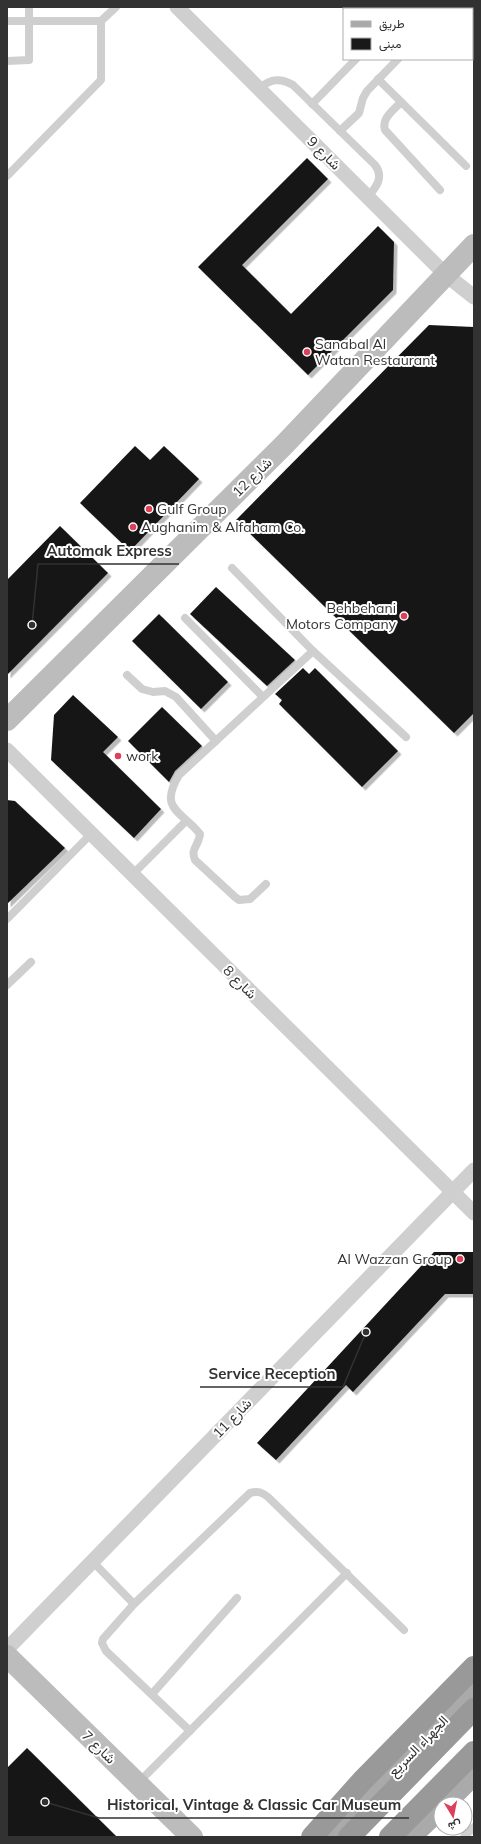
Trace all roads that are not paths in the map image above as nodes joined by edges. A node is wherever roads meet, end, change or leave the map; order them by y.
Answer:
1 (29, 7) edge
2 (116, 7) edge
3 (180, 8) edge
4 (7, 21) edge
5 (30, 21) junction
6 (101, 21) junction
7 (7, 60) edge
8 (355, 60) edge
9 (397, 60) edge
10 (378, 79) junction
11 (259, 89) junction
12 (401, 102) junction
13 (312, 104) junction
14 (340, 131) junction
15 (466, 166) dead end
16 (7, 176) edge
17 (440, 190) dead end
18 (368, 197) junction
19 (474, 245) edge
20 (446, 274) junction
21 (474, 297) edge
22 (232, 568) dead end
23 (185, 618) dead end
24 (313, 651) junction
25 (127, 676) dead end
26 (263, 697) junction
27 (7, 720) edge
28 (406, 737) dead end
29 (216, 741) junction
30 (7, 750) edge
31 (186, 821) junction
32 (91, 834) junction
33 (132, 875) junction
34 (266, 884) dead end
35 (7, 919) edge
36 (31, 962) dead end
37 (7, 985) edge
38 (474, 1170) edge
39 (452, 1192) junction
40 (474, 1213) edge
41 (92, 1562) junction
42 (347, 1573) junction
43 (237, 1598) dead end
44 (134, 1604) junction
45 (404, 1630) dead end
46 (7, 1649) edge
47 (7, 1656) edge
48 (474, 1667) edge
49 (474, 1689) edge
50 (152, 1694) junction
51 (474, 1709) edge
52 (190, 1731) junction
53 (474, 1752) edge
54 (474, 1774) edge
55 (138, 1784) junction
56 (452, 1796) edge
57 (433, 1815) edge
58 (474, 1827) edge
59 (192, 1837) edge
60 (312, 1837) edge
61 (329, 1837) edge
62 (349, 1837) edge
63 (390, 1837) edge
64 (410, 1837) edge
65 (464, 1837) edge

1 - 5 lane
2 - 6 lane
3 - 11 street, شارع 9
4 - 5 lane
5 - 6 lane
5 - 7 lane
6 - 16 lane
8 - 13 lane
9 - 10 lane
10 - 12 lane
10 - 14 lane
11 - 13 lane
11 - 18 street, شارع 9
12 - 15 lane
12 - 17 lane
13 - 14 lane
14 - 18 lane
18 - 20 street, شارع 9
19 - 20 street, شارع 12
20 - 21 street, شارع 9
20 - 27 street, شارع 12
22 - 24 lane
23 - 26 lane
24 - 26 lane
24 - 28 lane
25 - 29 lane
26 - 29 lane
29 - 31 lane
30 - 32 street, شارع 8
31 - 33 lane
31 - 34 lane
32 - 33 street, شارع 8
32 - 35 lane
33 - 39 street, شارع 8
36 - 37 lane
38 - 39 street, شارع 11
39 - 40 street, شارع 8
39 - 41 street, شارع 11
41 - 44 lane
41 - 46 street, شارع 11
42 - 44 lane
42 - 45 lane
42 - 52 lane
43 - 50 lane
44 - 50 lane
47 - 55 street, شارع 7
48 - 60 highway
49 - 61 main road, الجهراء السريع
50 - 52 lane
51 - 62 highway, الجهراء السريع
52 - 55 lane
53 - 63 highway
54 - 56 main road
55 - 59 street, شارع 7
57 - 64 main road
58 - 65 lane

